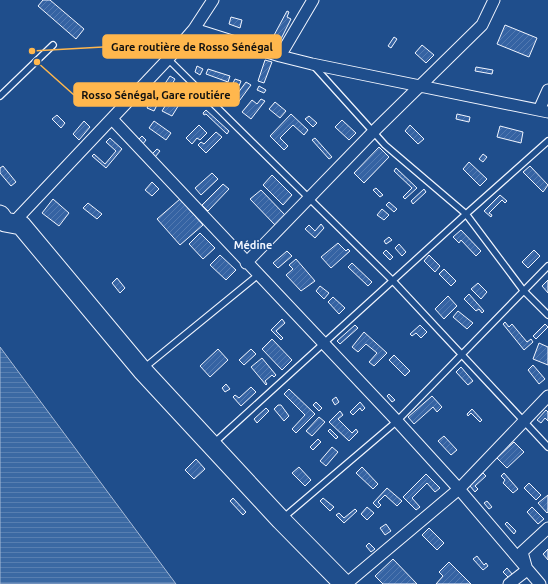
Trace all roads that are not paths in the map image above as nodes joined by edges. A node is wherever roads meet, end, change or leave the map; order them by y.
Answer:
1 (213, 0) edge
2 (313, 0) edge
3 (494, 0) edge
4 (194, 29) junction
5 (53, 45) dead end
6 (280, 56) junction
7 (168, 59) junction
8 (312, 64) junction
9 (420, 86) junction
10 (548, 90) edge
11 (0, 96) edge
12 (543, 111) edge
13 (112, 119) junction
14 (374, 132) junction
15 (548, 142) edge
16 (310, 199) junction
17 (466, 214) junction
18 (7, 219) edge
19 (246, 263) junction
20 (548, 266) edge
21 (258, 275) junction
22 (393, 281) junction
23 (523, 290) junction
24 (548, 315) edge
25 (323, 344) junction
26 (462, 354) junction
27 (142, 370) junction
28 (548, 396) edge
29 (397, 421) junction
30 (523, 421) junction
31 (212, 445) junction
32 (548, 447) edge
33 (459, 489) junction
34 (281, 520) junction
35 (548, 528) edge
36 (527, 570) junction
37 (345, 584) edge
38 (509, 584) edge
39 (540, 584) edge

1 - 4 street
2 - 6 street
3 - 9 street
4 - 6 street
4 - 7 street
5 - 11 lane
6 - 8 street
7 - 13 street
7 - 16 lane
8 - 9 street
8 - 14 lane
9 - 12 street
9 - 14 street
10 - 12 street
13 - 18 street
13 - 19 street
14 - 16 street
14 - 17 lane
15 - 17 lane
16 - 19 street
16 - 22 lane
17 - 22 lane
17 - 23 lane
18 - 27 highway
19 - 21 street
20 - 23 lane
21 - 25 street
21 - 27 lane
22 - 25 lane
22 - 26 lane
23 - 24 lane
23 - 26 lane
25 - 29 street
25 - 31 lane
26 - 29 lane
26 - 30 lane
27 - 31 highway
28 - 30 street
29 - 33 street
29 - 34 lane
30 - 32 lane
30 - 33 street
31 - 34 highway
33 - 36 street
33 - 37 street
34 - 37 highway
35 - 36 street
36 - 38 street
36 - 39 street

